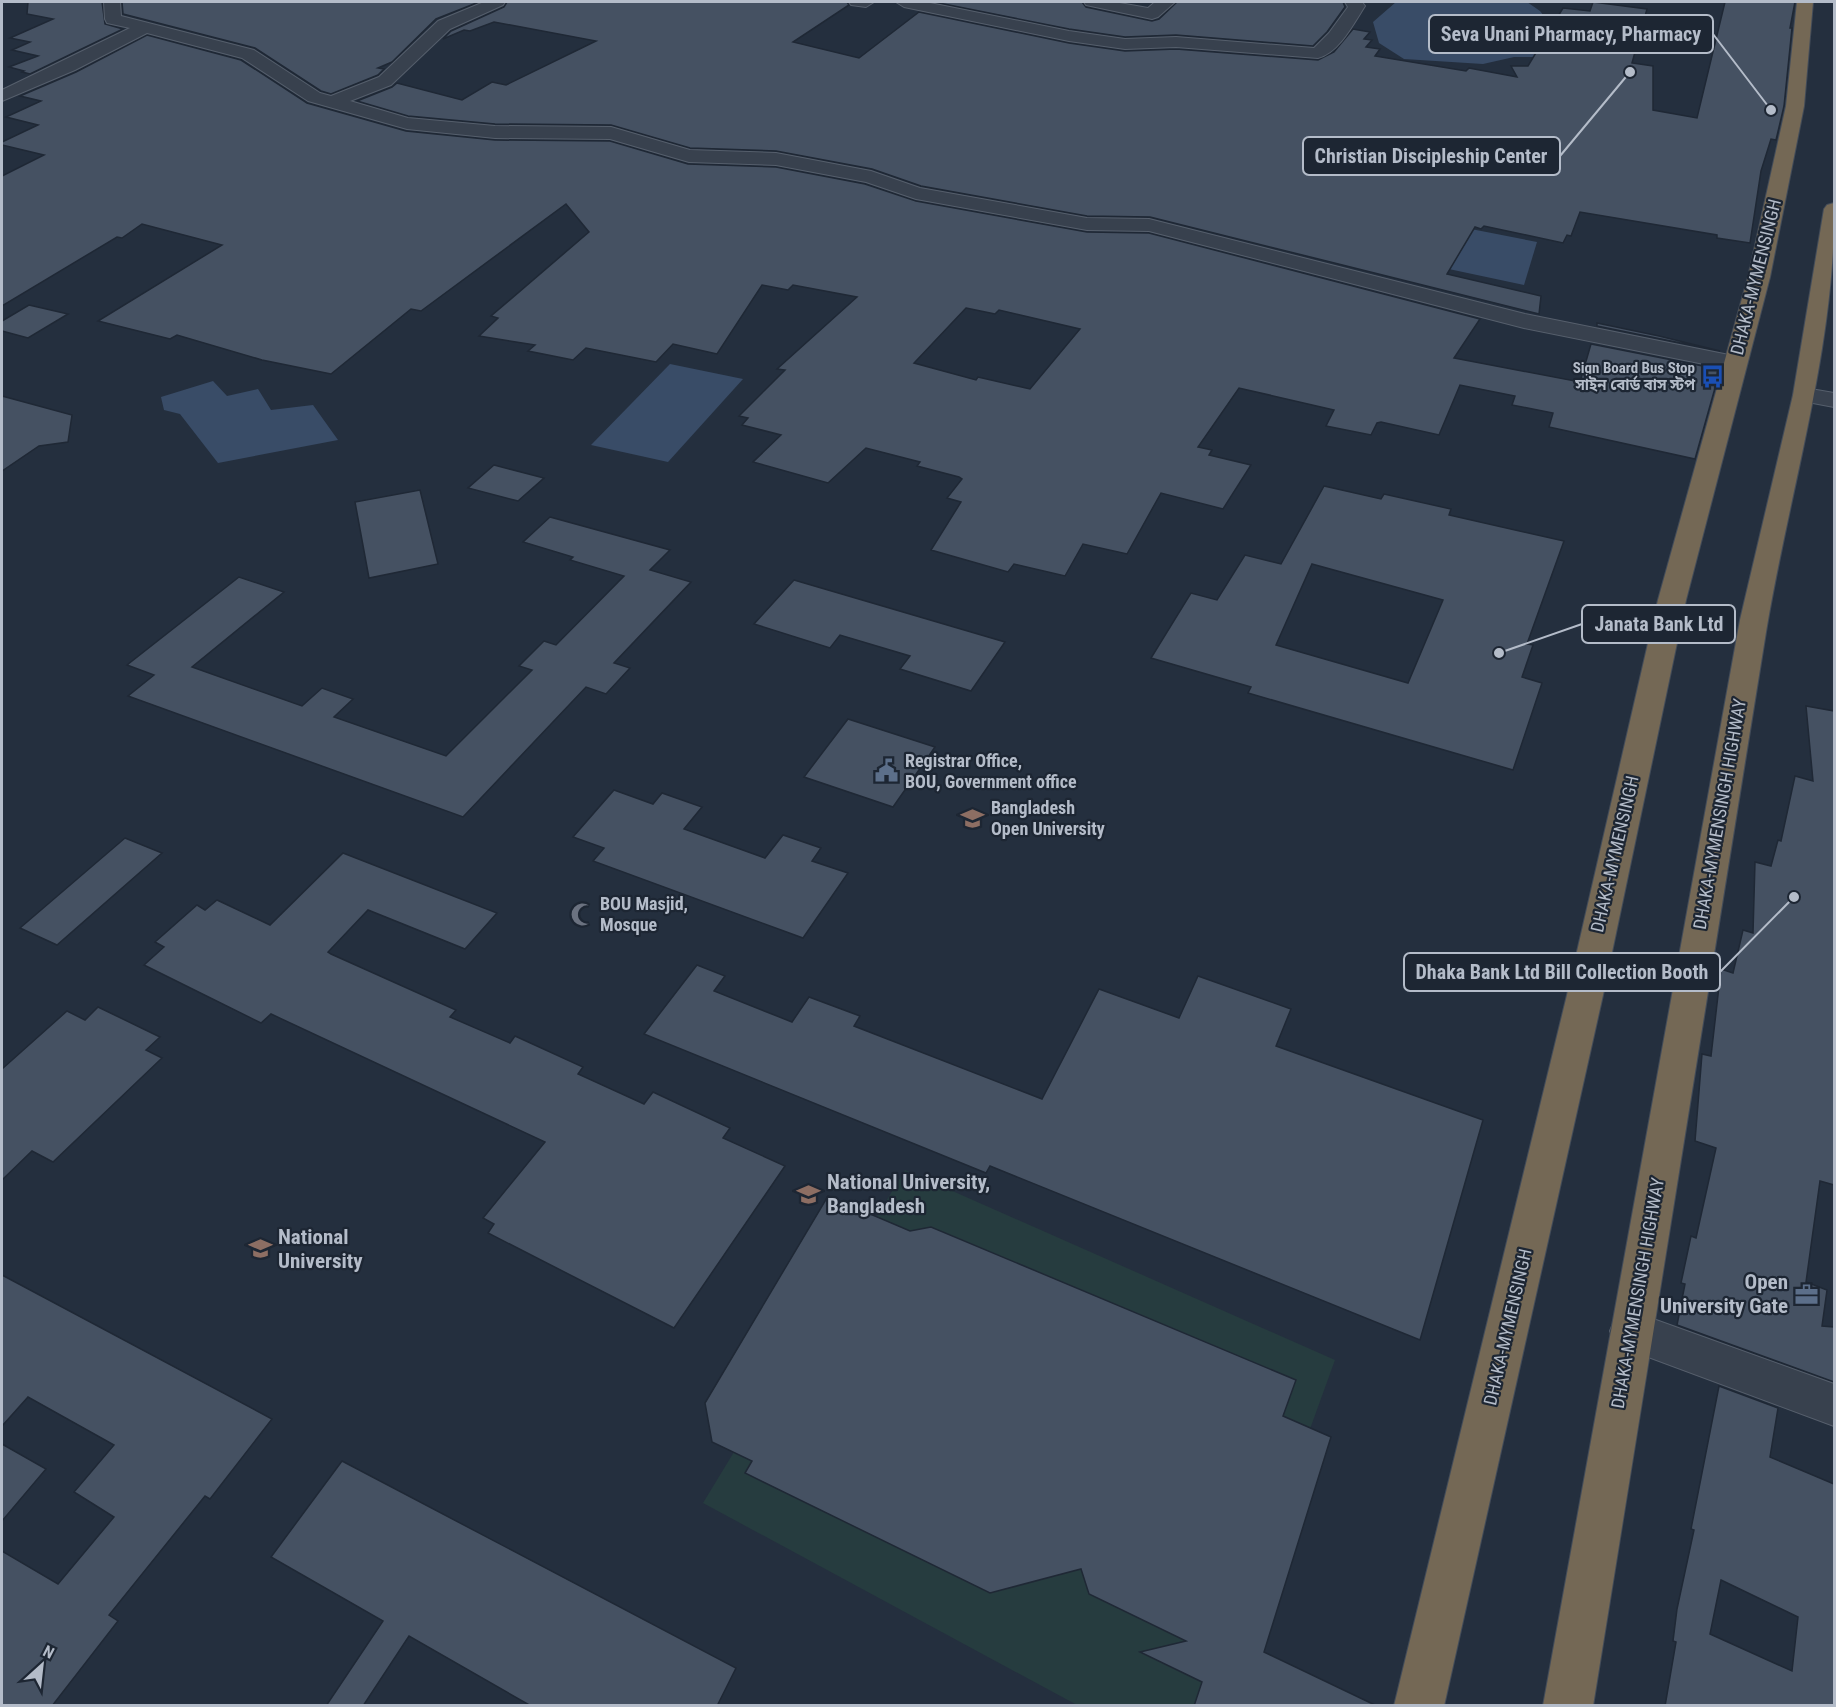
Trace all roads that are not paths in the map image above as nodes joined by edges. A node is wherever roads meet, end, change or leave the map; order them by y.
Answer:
1 (112, 2) edge
2 (496, 2) edge
3 (857, 2) edge
4 (866, 2) edge
5 (904, 2) edge
6 (1092, 2) edge
7 (1167, 2) edge
8 (1353, 2) edge
9 (1805, 2) edge
10 (146, 27) junction
11 (2, 96) edge
12 (333, 102) junction
13 (1834, 209) edge
14 (1831, 248) edge
15 (1734, 363) junction
16 (1820, 398) edge
17 (1631, 1330) junction
18 (1834, 1405) edge
19 (1419, 1706) edge
20 (1568, 1706) edge

1 - 10 street
2 - 12 street
3 - 4 street
5 - 8 street
6 - 7 street
9 - 15 highway, DHAKA-MYMENSINGH
10 - 11 street
10 - 12 street
12 - 15 street
13 - 14 highway, DHAKA-MYMENSINGH HIGHWAY
14 - 16 highway, DHAKA-MYMENSINGH HIGHWAY
15 - 19 highway, DHAKA-MYMENSINGH
16 - 17 highway, DHAKA-MYMENSINGH HIGHWAY
17 - 18 street
17 - 20 highway, DHAKA-MYMENSINGH HIGHWAY

